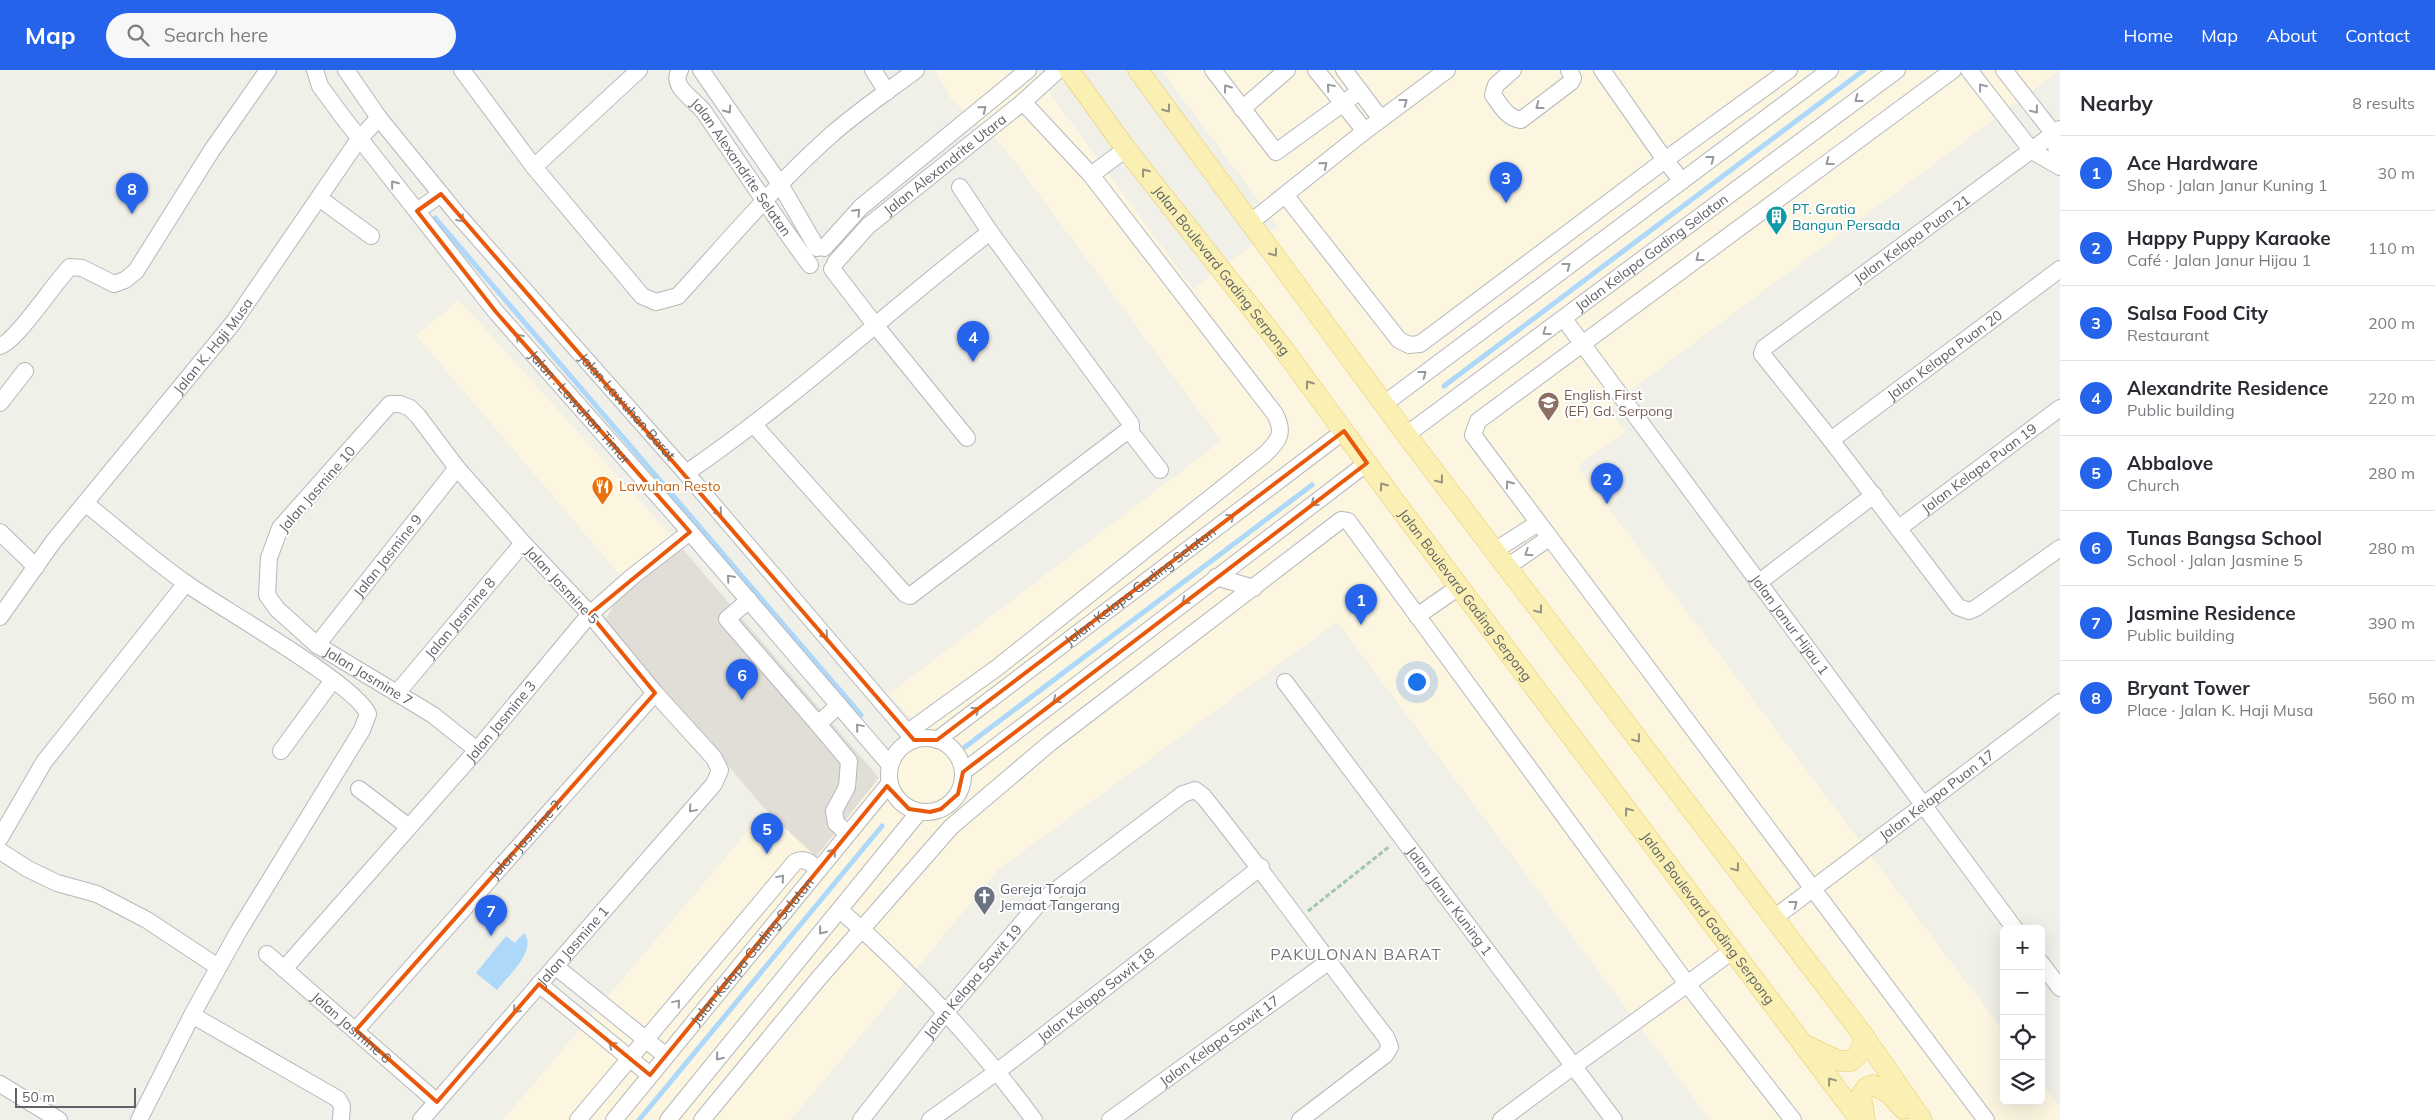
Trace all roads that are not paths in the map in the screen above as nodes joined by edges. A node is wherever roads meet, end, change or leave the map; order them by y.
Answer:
1 (268, 70) edge
2 (315, 70) edge
3 (346, 70) edge
4 (462, 70) edge
5 (639, 70) edge
6 (680, 70) edge
7 (701, 70) edge
8 (873, 70) edge
9 (916, 70) edge
10 (1028, 70) edge
11 (1058, 70) edge
12 (1069, 70) edge
13 (1138, 70) edge
14 (1213, 70) edge
15 (1287, 70) edge
16 (1316, 70) edge
17 (1344, 70) edge
18 (1447, 70) edge
19 (1513, 70) edge
20 (1569, 70) edge
21 (1602, 70) edge
22 (1789, 70) edge
23 (1830, 70) edge
24 (1898, 70) edge
25 (1953, 70) edge
26 (1969, 70) edge
27 (2004, 70) edge
28 (1360, 91) junction
29 (887, 92) junction
30 (1023, 102) junction
31 (1343, 103) junction
32 (1242, 109) junction
33 (379, 118) junction
34 (1381, 119) junction
35 (1365, 131) junction
36 (2057, 131) edge
37 (360, 139) junction
38 (1126, 149) junction
39 (2032, 151) junction
40 (1665, 160) junction
41 (2059, 166) edge
42 (534, 167) junction
43 (1091, 175) junction
44 (1682, 181) junction
45 (780, 184) junction
46 (960, 187) dead end
47 (441, 194) junction
48 (1286, 196) junction
49 (319, 198) junction
50 (765, 201) junction
51 (417, 211) junction
52 (1251, 222) junction
53 (990, 232) junction
54 (370, 236) dead end
55 (821, 248) junction
56 (810, 265) junction
57 (834, 266) junction
58 (2060, 269) edge
59 (1564, 319) junction
60 (876, 326) junction
61 (1583, 344) junction
62 (0, 346) edge
63 (25, 370) dead end
64 (0, 403) edge
65 (400, 404) joint
66 (1384, 404) junction
67 (2060, 408) edge
68 (754, 425) junction
69 (1130, 430) junction
70 (1344, 431) junction
71 (1406, 435) junction
72 (967, 438) dead end
73 (1831, 440) junction
74 (1367, 463) junction
75 (457, 468) junction
76 (1160, 470) dead end
77 (686, 474) junction
78 (1874, 495) junction
79 (85, 503) junction
80 (1538, 523) junction
81 (1899, 528) junction
82 (0, 532) edge
83 (690, 532) junction
84 (1549, 538) junction
85 (523, 543) junction
86 (2060, 548) edge
87 (1494, 551) junction
88 (36, 567) junction
89 (1507, 567) junction
90 (1216, 577) junction
91 (186, 583) junction
92 (1758, 583) junction
93 (1459, 587) junction
94 (1254, 588) junction
95 (267, 595) joint
96 (749, 600) junction
97 (590, 614) junction
98 (1417, 616) junction
99 (0, 617) edge
100 (317, 644) junction
101 (998, 667) junction
102 (333, 680) junction
103 (1285, 682) dead end
104 (1010, 684) junction
105 (397, 693) junction
106 (655, 693) junction
107 (2060, 702) edge
108 (839, 705) junction
109 (818, 724) junction
110 (911, 736) junction
111 (937, 740) junction
112 (477, 750) junction
113 (281, 751) dead end
114 (890, 764) junction
115 (720, 770) joint
116 (963, 772) junction
117 (889, 784) junction
118 (359, 788) dead end
119 (1922, 805) junction
120 (919, 812) junction
121 (409, 827) junction
122 (848, 834) junction
123 (0, 838) edge
124 (0, 851) edge
125 (1260, 868) junction
126 (818, 870) junction
127 (1813, 889) junction
128 (840, 910) junction
129 (1774, 918) junction
130 (2013, 925) edge
131 (861, 928) junction
132 (732, 937) junction
133 (1732, 950) junction
134 (750, 953) junction
135 (266, 954) dead end
136 (1328, 962) junction
137 (555, 966) junction
138 (218, 967) junction
139 (2045, 968) edge
140 (284, 969) junction
141 (539, 984) junction
142 (1688, 985) junction
143 (2060, 988) edge
144 (946, 1012) junction
145 (192, 1015) junction
146 (356, 1030) junction
147 (1863, 1035) junction
148 (646, 1041) junction
149 (1804, 1045) junction
150 (666, 1056) junction
151 (631, 1060) junction
152 (1573, 1065) junction
153 (998, 1071) junction
154 (650, 1075) junction
155 (0, 1084) edge
156 (437, 1102) junction
157 (59, 1120) edge
158 (139, 1120) edge
159 (341, 1120) edge
160 (421, 1120) edge
161 (578, 1120) edge
162 (614, 1120) edge
163 (668, 1120) edge
164 (702, 1120) edge
165 (861, 1120) edge
166 (930, 1120) edge
167 (1034, 1120) edge
168 (1110, 1120) edge
169 (1300, 1120) edge
170 (1501, 1120) edge
171 (1614, 1120) edge
172 (1793, 1120) edge
173 (1860, 1120) edge
174 (1864, 1120) edge
175 (1917, 1120) edge
176 (1922, 1120) edge
177 (1986, 1120) edge

1 - 62 street
2 - 37 street, Jalan . Lawuhan Timur
3 - 33 street, Jalan Lawuhan Barat
4 - 42 street
5 - 42 street
6 - 50 street, Jalan Alexandrite Selatan
7 -> 45 street, Jalan Alexandrite Selatan
8 - 29 street
9 - 29 street
55 -> 10 street, Jalan Alexandrite Utara
11 - 30 street, Jalan Alexandrite Utara
12 - 38 main road, Jalan Boulevard Gading Serpong
13 -> 52 main road
32 -> 14 street
15 - 32 street
31 -> 16 street
17 - 28 street
34 -> 18 street
20 -> 19 street
21 - 40 street
22 - 40 street
44 -> 23 street
24 -> 59 street, Jalan Kelapa Gading Selatan
25 -> 61 street
39 -> 26 street
27 -> 36 street
28 - 31 street
28 - 34 street
29 - 45 street
30 - 43 street
30 - 57 street, Jalan Alexandrite Utara
31 - 32 street
31 - 35 street
33 - 37 street, Jalan K. Haji Musa
33 - 47 street, Jalan Lawuhan Barat
34 - 35 street
48 -> 35 street
36 - 39 street, Jalan Kelapa Puan 21
36 - 41 street
37 - 49 street, Jalan K. Haji Musa
51 -> 37 street, Jalan . Lawuhan Timur
38 - 43 street
70 -> 38 main road, Jalan Boulevard Gading Serpong
39 - 41 street
39 - 73 street, Jalan Kelapa Puan 21
40 - 44 street
40 - 48 street
42 - 50 street
43 - 101 street
66 -> 44 street
45 - 50 street
45 - 55 street, Jalan Alexandrite Selatan
46 - 53 street
47 - 51 street
47 -> 77 street, Jalan Lawuhan Barat
48 - 52 street
49 - 54 street
49 - 79 street, Jalan K. Haji Musa
50 - 56 street, Jalan Alexandrite Selatan
83 -> 51 street, Jalan . Lawuhan Timur
52 -> 66 main road
53 - 60 street
53 - 69 street
55 - 56 street
55 - 57 street
56 - 57 street
57 - 60 street
58 - 73 street, Jalan Kelapa Puan 20
59 - 61 street, Jalan Janur Hijau 1
59 -> 71 street, Jalan Kelapa Gading Selatan
60 - 68 street
60 - 72 street
80 -> 61 street
61 - 92 street, Jalan Janur Hijau 1
63 - 64 street
65 - 75 street, Jalan Jasmine 5
65 - 95 street, Jalan Jasmine 10
66 - 71 main road
67 - 81 street, Jalan Kelapa Puan 19
68 - 69 street
68 - 77 street
69 - 76 street
70 - 74 main road, Jalan Boulevard Gading Serpong
104 -> 70 street, Jalan Kelapa Gading Selatan
71 -> 87 main road
73 - 78 street
74 -> 90 street
93 -> 74 main road, Jalan Boulevard Gading Serpong
75 - 85 street, Jalan Jasmine 5
75 - 100 street, Jalan Jasmine 9
77 -> 110 street, Jalan Lawuhan Barat
78 - 81 street
78 - 92 street
79 - 88 street, Jalan K. Haji Musa
79 - 91 street
80 - 84 street
80 - 87 street
81 - 86 street
82 - 88 street
96 -> 83 street, Jalan . Lawuhan Timur
83 - 97 street, Jalan Jasmine 3
84 -> 89 street
84 - 127 street
85 - 97 street, Jalan Jasmine 5
85 - 105 street, Jalan Jasmine 8
87 - 89 main road
88 - 99 street, Jalan K. Haji Musa
89 -> 129 main road
90 - 94 street
90 -> 116 street
91 - 102 street
91 - 123 street
92 - 119 street, Jalan Janur Hijau 1
93 - 98 street
133 -> 93 main road, Jalan Boulevard Gading Serpong
94 - 98 street
94 - 131 street
95 - 100 street, Jalan Jasmine 7
96 - 108 street, Jalan . Lawuhan Timur
96 - 109 street
97 - 106 street, Jalan Jasmine 5
97 - 112 street, Jalan Jasmine 3
98 - 142 street
100 - 105 street, Jalan Jasmine 7
101 - 104 street
101 - 110 street
102 - 113 street
102 - 138 street
103 - 152 street, Jalan Janur Kuning 1
111 -> 104 street, Jalan Kelapa Gading Selatan
105 - 112 street, Jalan Jasmine 7
106 - 115 street, Jalan Jasmine 5
106 - 146 street, Jalan Jasmine 2
107 - 119 street, Jalan Kelapa Puan 17
108 - 109 street
114 -> 108 street, Jalan . Lawuhan Timur
109 - 122 street
110 - 111 street
110 - 114 street
111 - 116 street
112 - 121 street, Jalan Jasmine 3
114 - 117 street
115 -> 137 street, Jalan Jasmine 1
116 - 120 street
117 - 120 street
117 - 122 street, Jalan Kelapa Gading Selatan
118 - 121 street
119 - 127 street, Jalan Kelapa Puan 17
119 - 130 street, Jalan Janur Hijau 1
120 - 128 street
121 - 140 street, Jalan Jasmine 3
126 -> 122 street, Jalan Kelapa Gading Selatan
124 - 138 street
125 - 136 street
125 - 144 street, Jalan Kelapa Sawit 19
125 - 153 street, Jalan Kelapa Sawit 18
132 -> 126 street
126 - 134 street, Jalan Kelapa Gading Selatan
129 -> 127 street, Jalan Kelapa Puan 17
127 - 177 street
128 - 131 street
128 -> 163 street
129 - 147 main road
131 - 144 street
131 - 164 street
132 - 134 street
148 -> 132 street
133 - 142 street
133 - 149 main road, Jalan Boulevard Gading Serpong
134 - 150 street, Jalan Kelapa Gading Selatan
135 - 140 street, Jalan Jasmine 6
136 - 168 street, Jalan Kelapa Sawit 17
136 - 169 street
137 - 141 street, Jalan Jasmine 1
137 - 148 street
138 - 145 street
139 - 143 street
140 - 146 street, Jalan Jasmine 6
151 -> 141 street
141 -> 156 street, Jalan Jasmine 1
142 - 152 street
142 - 172 street
144 - 153 street
144 - 165 street, Jalan Kelapa Sawit 19
145 - 158 street
145 - 159 street
146 - 156 street, Jalan Jasmine 6
147 - 149 main road
147 - 176 main road
148 - 150 street
148 - 151 street
173 -> 149 main road, Jalan Boulevard Gading Serpong
150 - 154 street, Jalan Kelapa Gading Selatan
151 - 154 street
151 - 161 street
152 - 170 street
152 - 171 street, Jalan Janur Kuning 1
153 - 166 street, Jalan Kelapa Sawit 18
153 - 167 street
154 - 162 street, Jalan Kelapa Gading Selatan
155 - 157 street
156 - 160 street, Jalan Jasmine 1
174 - 175 main road

